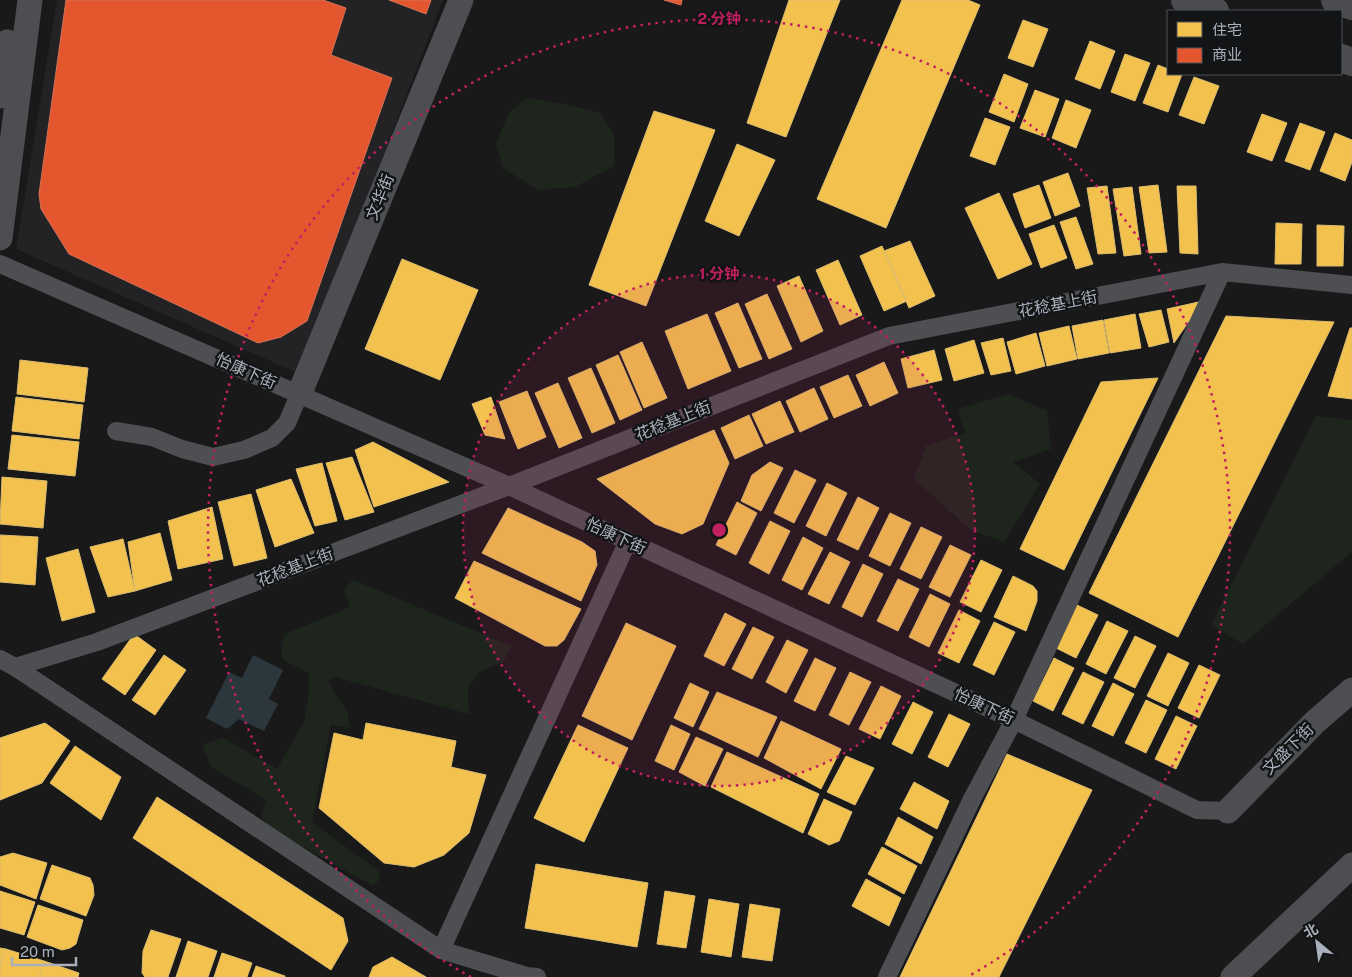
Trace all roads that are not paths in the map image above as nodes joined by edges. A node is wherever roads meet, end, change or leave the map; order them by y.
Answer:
1 (13, 0) edge
2 (30, 0) edge
3 (462, 0) edge
4 (1185, 0) edge
5 (1335, 0) edge
6 (1352, 6) edge
7 (1212, 10) edge
8 (0, 96) edge
9 (0, 238) edge
10 (0, 264) edge
11 (1222, 272) junction
12 (1352, 285) edge
13 (299, 395) junction
14 (116, 431) dead end
15 (508, 486) junction
16 (628, 541) junction
17 (8, 663) edge
18 (1352, 690) edge
19 (1014, 720) junction
20 (1228, 811) joint
21 (1352, 865) edge
22 (441, 950) junction
23 (537, 977) edge
24 (888, 977) edge
25 (1233, 977) edge

1 - 8 street
2 - 9 street
3 - 13 street, 文华街
4 - 7 main road
5 - 6 main road
10 - 13 street, 怡康下街
11 - 12 street, 花稔基上街
11 - 15 street, 花稔基上街
11 - 19 street
13 - 14 street
13 - 15 street, 怡康下街
15 - 16 street, 怡康下街
15 - 17 street, 花稔基上街
16 - 19 street, 怡康下街
16 - 22 street
17 - 22 street
18 - 20 street, 文盛下街
19 - 20 street, 怡康下街
19 - 24 street
21 - 25 street
22 - 23 street

